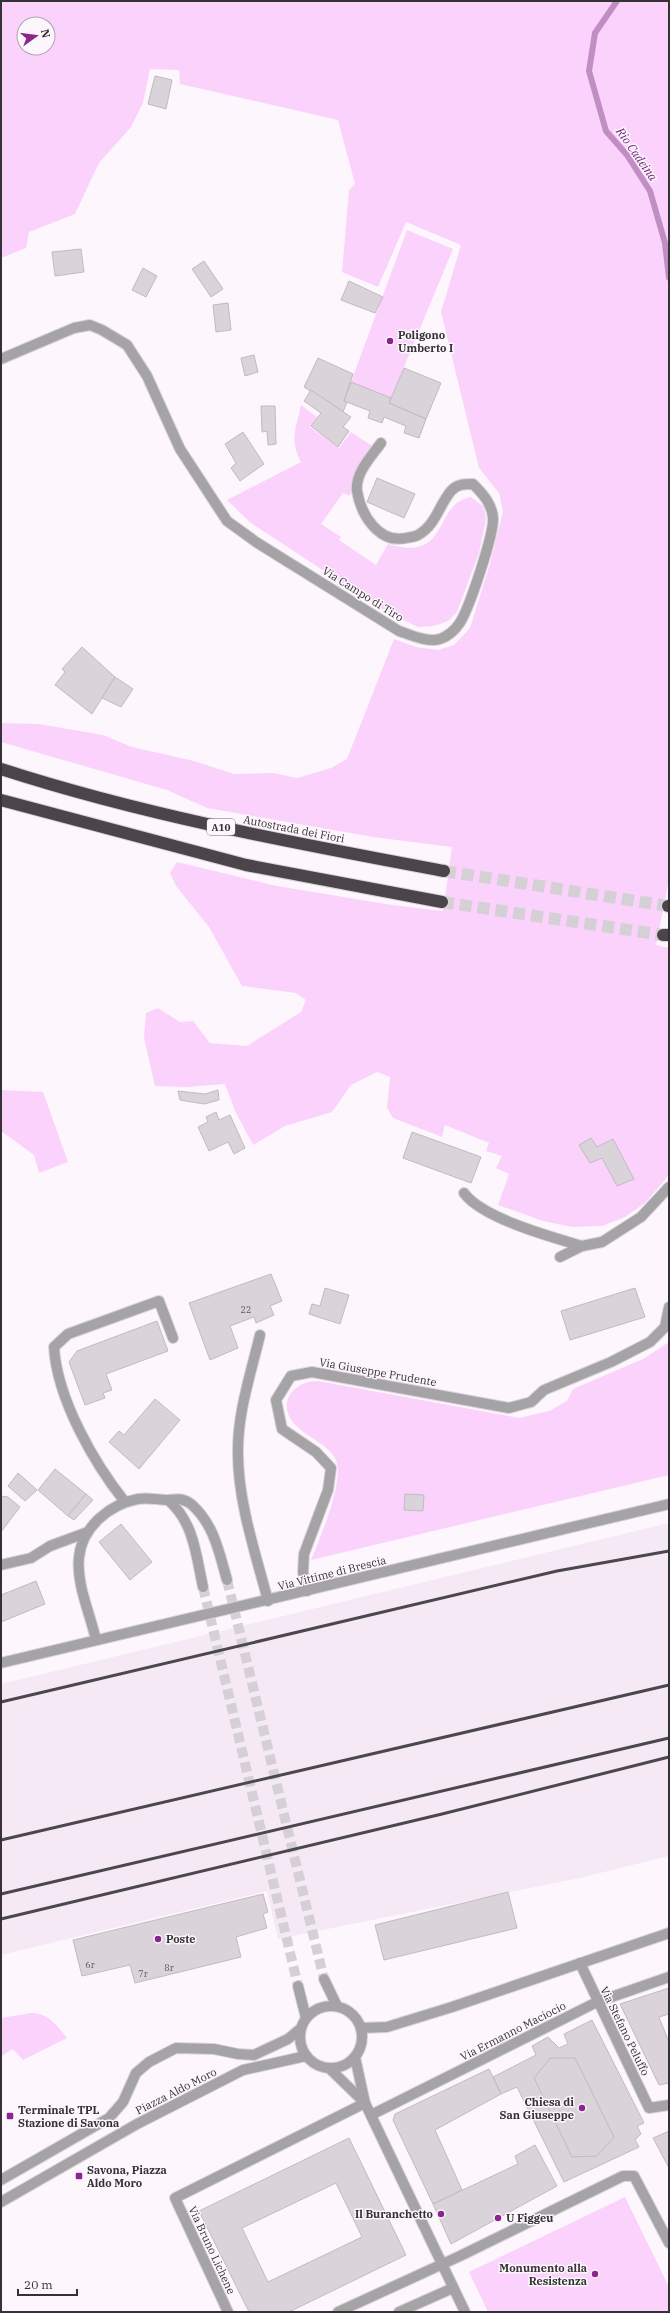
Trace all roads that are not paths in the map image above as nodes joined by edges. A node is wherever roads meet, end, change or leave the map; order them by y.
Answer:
1 (1, 359) edge
2 (381, 443) dead end
3 (1, 769) edge
4 (1, 800) edge
5 (444, 871) tunnel mouth
6 (442, 902) tunnel mouth
7 (669, 1187) edge
8 (464, 1193) dead end
9 (582, 1246) junction
10 (560, 1257) dead end
11 (669, 1308) edge
12 (260, 1334) dead end
13 (173, 1338) dead end
14 (168, 1500) junction
15 (125, 1502) junction
16 (669, 1504) edge
17 (88, 1532) junction
18 (1, 1565) edge
19 (227, 1580) tunnel mouth
20 (203, 1587) tunnel mouth
21 (307, 1591) junction
22 (268, 1600) junction
23 (96, 1640) junction
24 (1, 1663) edge
25 (669, 1933) edge
26 (580, 1963) junction
27 (669, 1977) edge
28 (324, 1979) tunnel mouth
29 (298, 1986) tunnel mouth
30 (598, 2002) junction
31 (337, 2006) junction
32 (306, 2018) junction
33 (361, 2028) junction
34 (300, 2029) junction
35 (306, 2056) junction
36 (355, 2057) junction
37 (329, 2068) junction
38 (365, 2103) junction
39 (669, 2105) edge
40 (371, 2115) junction
41 (1, 2180) edge
42 (1, 2202) edge
43 (669, 2243) edge
44 (442, 2264) junction
45 (453, 2288) junction
46 (228, 2312) edge
47 (338, 2312) edge
48 (399, 2312) edge
49 (465, 2312) edge

1 - 2 street, Via Campo di Tiro
3 - 5 highway, Autostrada dei Fiori / A10
4 - 6 highway
7 - 9 street
8 - 9 street
9 - 10 street
11 - 21 street, Via Giuseppe Prudente
12 - 22 street
13 - 15 street
14 - 15 street
14 - 19 street
14 - 20 street
15 - 17 street
16 - 21 street, Via Vittime di Brescia
17 - 18 street
17 - 23 street
21 - 22 street, Via Vittime di Brescia
22 - 23 street, Via Vittime di Brescia
23 - 24 street, Via Vittime di Brescia
25 - 26 street
26 - 30 street, Via Stefano Peluffo
26 - 33 street
27 - 30 street, Via Ermanno Maciocio
28 - 31 street
29 - 32 street
30 - 39 street, Via Stefano Peluffo
30 - 40 street, Via Ermanno Maciocio
31 - 32 street
31 - 33 street
32 - 34 street
33 - 36 street
34 - 35 street
34 - 41 street, Piazza Aldo Moro
35 - 37 street
35 - 42 street, Piazza Aldo Moro
36 - 37 street
36 - 38 street
37 - 38 street
38 - 40 street
38 - 46 street, Via Bruno Lichene
40 - 44 street
43 - 44 street
44 - 45 street
44 - 47 street
45 - 48 street
45 - 49 street

